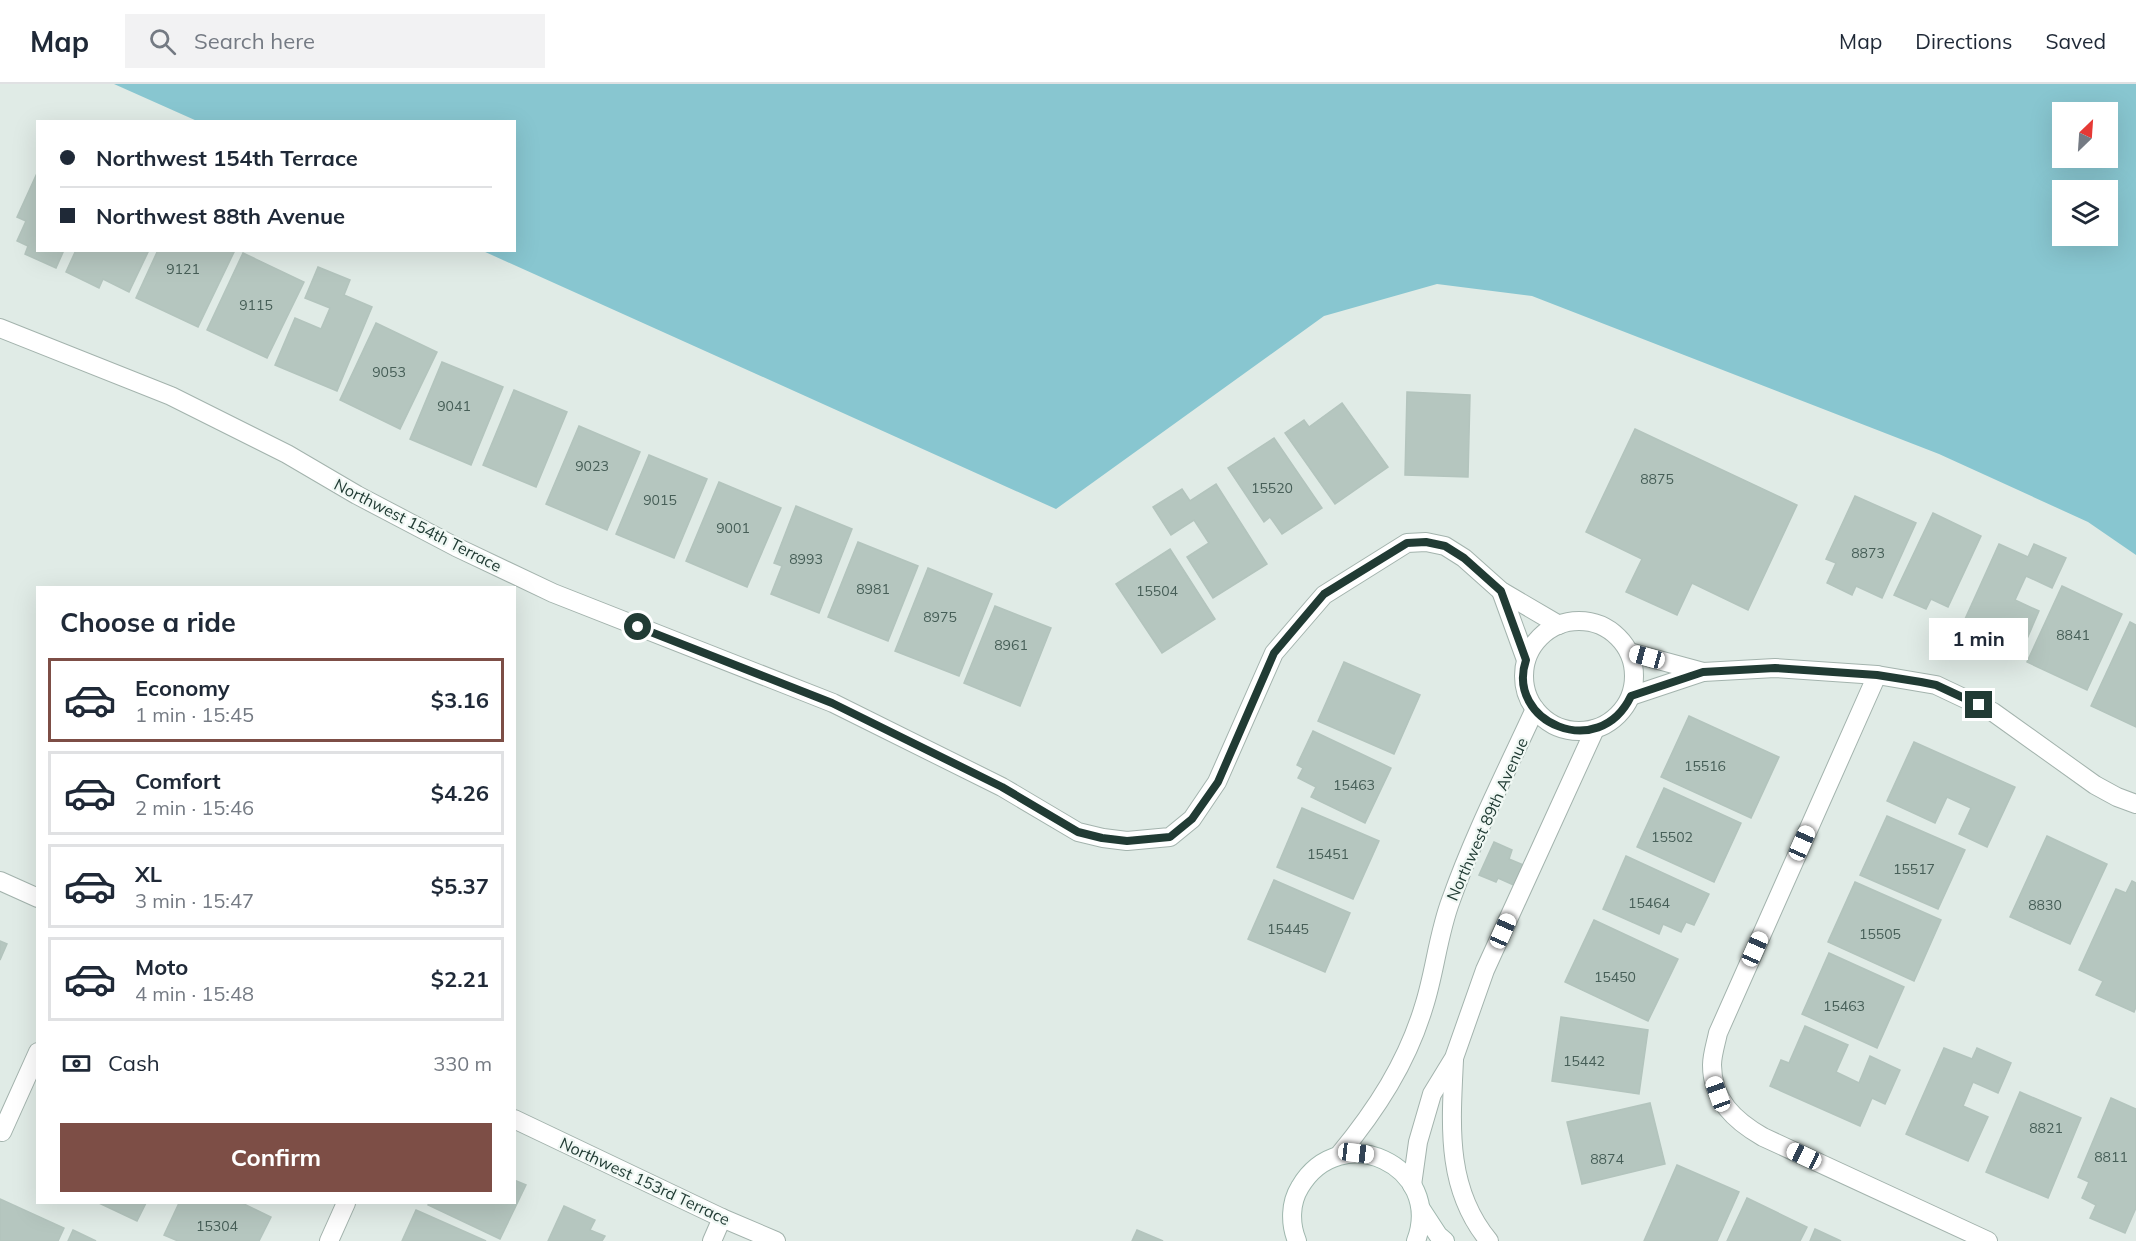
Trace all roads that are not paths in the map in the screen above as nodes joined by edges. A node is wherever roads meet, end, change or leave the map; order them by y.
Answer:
1 (0, 328) edge
2 (1501, 591) junction
3 (1559, 625) junction
4 (1629, 652) junction
5 (1526, 660) junction
6 (1703, 672) junction
7 (1877, 675) junction
8 (1631, 696) junction
9 (1535, 709) junction
10 (1595, 729) junction
11 (2136, 804) edge
12 (0, 881) edge
13 (36, 897) edge
14 (36, 1056) edge
15 (1454, 1059) junction
16 (516, 1120) edge
17 (2, 1132) dead end
18 (1339, 1155) junction
19 (1412, 1185) junction
20 (346, 1204) edge
21 (1421, 1209) junction
22 (722, 1218) junction
23 (329, 1241) edge
24 (712, 1241) edge
25 (776, 1241) edge
26 (1297, 1241) edge
27 (1416, 1241) edge
28 (1445, 1241) edge
29 (1489, 1241) edge
30 (1988, 1241) edge

1 - 2 street, Northwest 154th Terrace
2 - 3 street
2 - 5 street
3 - 4 street
3 - 5 street
4 - 6 street
4 - 8 street
5 - 9 street
6 - 7 street
6 - 8 street
7 - 11 street
7 - 30 street
8 - 10 street
9 - 10 street
9 - 18 street, Northwest 89th Avenue
10 - 15 street
12 - 13 street
14 - 17 street
15 - 19 street
15 - 29 street
16 - 22 street, Northwest 153rd Terrace
18 - 19 street
18 - 26 street
19 - 21 street
20 - 23 street
21 - 27 street
21 - 28 street
22 - 24 street
22 - 25 street, Northwest 153rd Terrace

